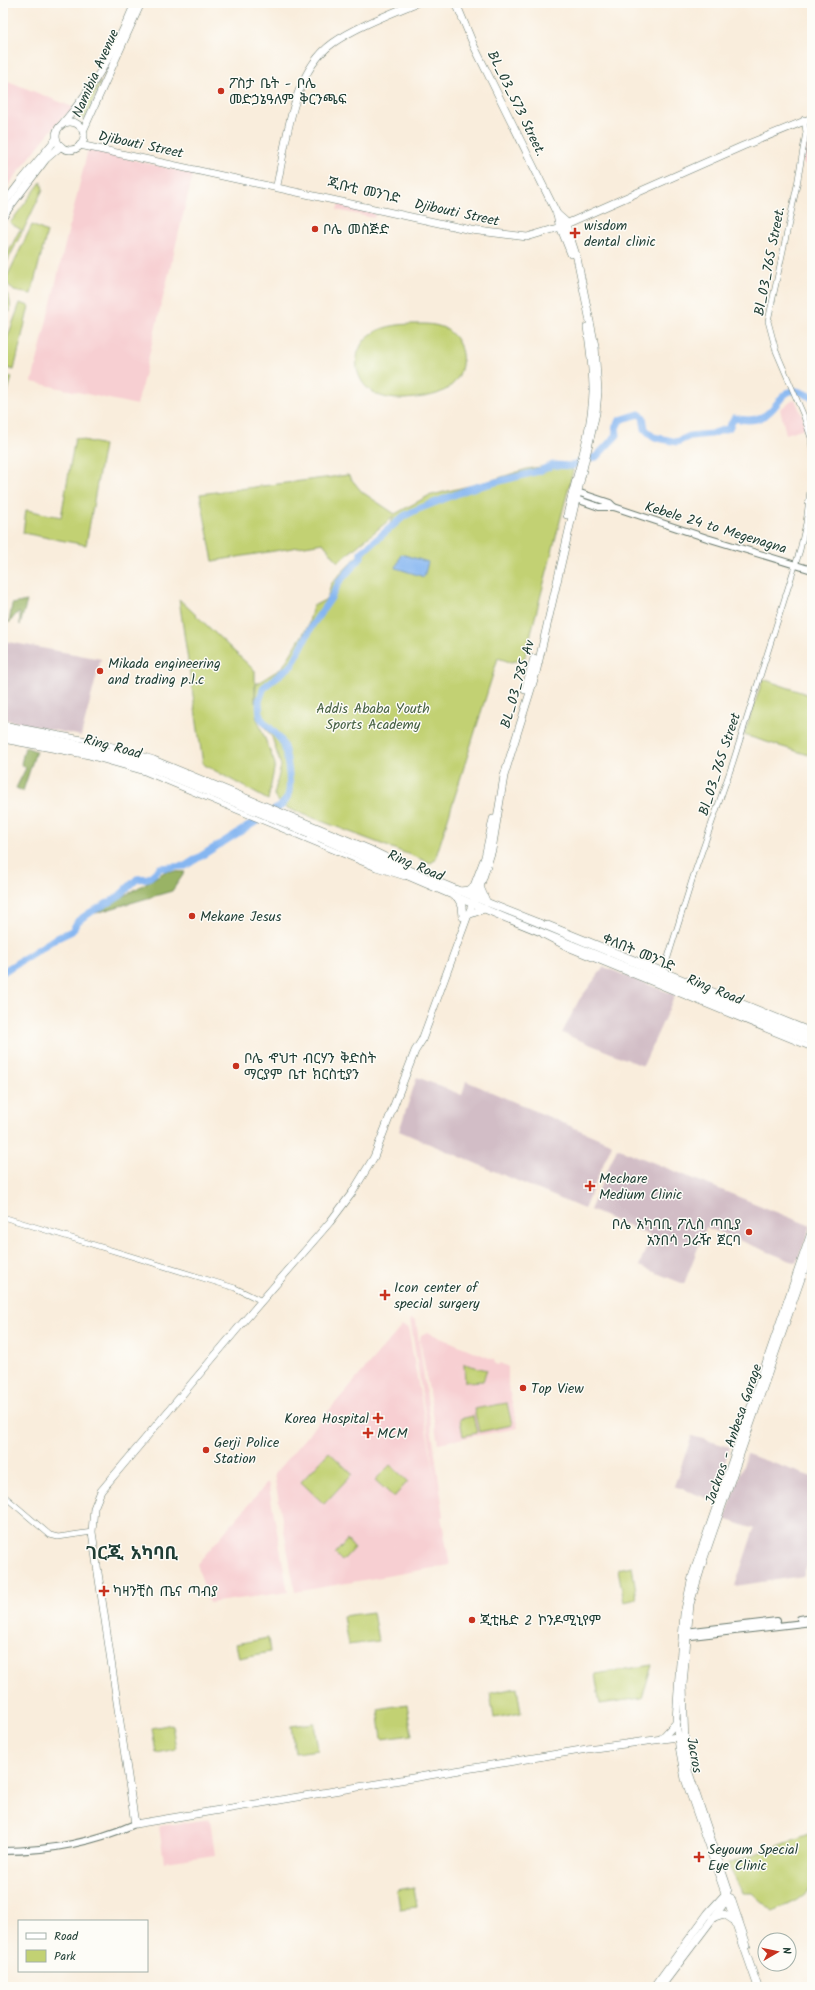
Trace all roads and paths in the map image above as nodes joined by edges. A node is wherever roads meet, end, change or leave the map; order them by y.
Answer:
1 (135, 3) edge
2 (141, 3) edge
3 (406, 3) edge
4 (416, 3) edge
5 (456, 3) edge
6 (383, 16) junction
7 (808, 118) edge
8 (63, 123) junction
9 (83, 131) junction
10 (56, 139) junction
11 (82, 142) junction
12 (61, 146) junction
13 (276, 185) junction
14 (3, 206) edge
15 (3, 216) edge
16 (565, 222) junction
17 (551, 229) junction
18 (567, 237) junction
19 (812, 450) edge
20 (579, 474) junction
21 (812, 474) edge
22 (577, 496) junction
23 (795, 564) junction
24 (812, 570) edge
25 (3, 724) edge
26 (3, 729) edge
27 (3, 735) edge
28 (3, 740) edge
29 (266, 814) junction
30 (413, 875) junction
31 (477, 886) junction
32 (458, 894) junction
33 (473, 900) junction
34 (486, 906) junction
35 (465, 916) junction
36 (539, 927) junction
37 (664, 970) junction
38 (812, 1032) edge
39 (812, 1036) edge
40 (812, 1042) edge
41 (812, 1048) edge
42 (3, 1217) edge
43 (812, 1230) edge
44 (812, 1248) edge
45 (792, 1298) junction
46 (262, 1301) junction
47 (3, 1495) edge
48 (92, 1532) junction
49 (812, 1617) edge
50 (812, 1622) edge
51 (685, 1635) junction
52 (676, 1722) junction
53 (682, 1737) junction
54 (661, 1739) junction
55 (136, 1824) junction
56 (3, 1851) edge
57 (726, 1896) junction
58 (712, 1918) junction
59 (734, 1922) junction
60 (654, 1987) edge
61 (661, 1987) edge
62 (758, 1987) edge
63 (762, 1987) edge

1 - 8 main road, Namibia Avenue
2 - 9 main road, Namibia Avenue
3 - 6 main road
4 - 6 main road
5 - 16 main road, BL_03_573 Street.
6 - 13 main road
7 - 16 main road
7 - 16 main road, ጂቡቲ መንገድ
7 - 19 street, Bl_03_765 Street.
8 - 9 main road
8 - 10 main road
9 - 11 main road
10 - 12 main road
10 - 14 main road
11 - 12 main road
11 - 13 main road, ጂቡቲ መንገድ
11 - 17 main road, Djibouti Street
12 - 15 main road
13 - 17 main road, ጂቡቲ መንገድ
16 - 17 main road, ጂቡቲ መንገድ
16 - 18 main road
16 - 18 main road
17 - 18 main road
18 - 20 main road
20 - 22 main road, BL_03_785 Av
20 - 31 main road, BL_03_785 Av
21 - 23 street
22 - 23 main road, Kebele 24 to Megenagna
22 - 31 main road, BL_03_785 Av
23 - 24 main road, Kebele 24 to Megenagna
23 - 37 street, Bl_03_765 Street
25 - 29 street, Ring Road
26 - 29 main road, Ring Road
27 - 29 main road, Ring Road
28 - 29 street, Ring Road
29 - 30 main road, Ring Road
29 - 30 main road, Ring Road
30 - 32 main road, Ring Road
31 - 32 main road
31 - 33 main road, BL_03_785 Av
31 - 34 main road
32 - 33 main road, Ring Road
32 - 35 main road
33 - 34 main road
33 - 35 main road, BL_03_785 Av
34 - 35 main road
34 - 36 main road, Ring Road
35 - 46 main road, BL_03_785 Av
36 - 37 street
36 - 39 main road, ቀለበት መንገድ
36 - 40 main road, Ring Road
36 - 41 street
37 - 38 street
42 - 46 street
43 - 45 main road
44 - 45 main road, Jackros - Anbesa Garage
45 - 51 main road, Jackros - Anbesa Garage
45 - 51 main road, Jacros
46 - 48 main road, BL_03_785 Av
47 - 48 street
48 - 55 main road, BL_03_785 Av
49 - 51 main road
50 - 51 main road
51 - 52 main road, Jacros
51 - 53 main road, Jacros
52 - 53 main road, Jacros
52 - 54 main road
53 - 54 main road
53 - 57 main road, Jacros
54 - 55 main road
55 - 56 main road
57 - 58 main road
57 - 59 main road, Jacros
57 - 60 main road
57 - 63 main road
58 - 59 main road
58 - 61 main road
59 - 62 main road, Jacros

